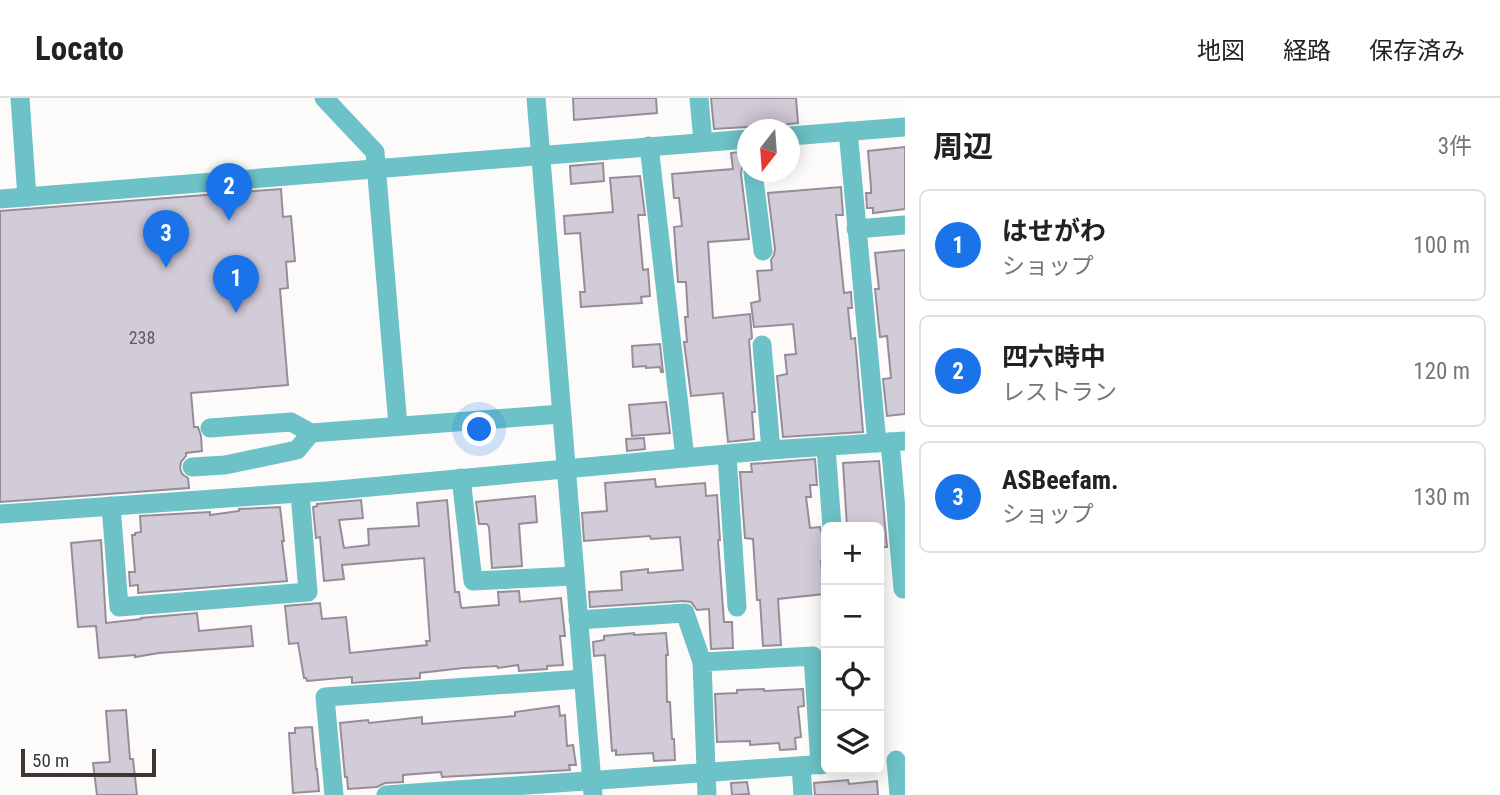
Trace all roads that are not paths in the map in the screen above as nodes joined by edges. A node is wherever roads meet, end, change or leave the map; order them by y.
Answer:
1 (20, 98) edge
2 (324, 98) edge
3 (536, 98) edge
4 (699, 98) edge
5 (905, 127) edge
6 (848, 131) junction
7 (800, 135) edge
8 (737, 140) edge
9 (703, 142) junction
10 (649, 146) junction
11 (540, 156) junction
12 (377, 168) junction
13 (754, 182) edge
14 (27, 197) junction
15 (0, 199) edge
16 (905, 225) edge
17 (856, 229) junction
18 (763, 251) dead end
19 (762, 345) dead end
20 (561, 414) junction
21 (398, 426) junction
22 (210, 428) dead end
23 (311, 433) junction
24 (891, 442) edge
25 (826, 447) junction
26 (771, 450) junction
27 (727, 455) junction
28 (685, 458) junction
29 (192, 467) dead end
30 (567, 468) junction
31 (461, 478) junction
32 (300, 493) junction
33 (111, 506) junction
34 (0, 514) edge
35 (832, 522) edge
36 (574, 576) junction
37 (903, 589) dead end
38 (737, 607) dead end
39 (578, 620) junction
40 (702, 662) junction
41 (583, 679) junction
42 (893, 760) edge
43 (816, 765) edge
44 (705, 773) junction
45 (592, 788) edge
46 (334, 795) edge
47 (386, 795) edge
48 (707, 795) edge
49 (803, 795) edge
50 (899, 795) edge

1 - 14 street
2 - 12 street
3 - 11 street
4 - 9 street
5 - 6 street
6 - 7 street
6 - 17 street
8 - 9 street
9 - 10 street
10 - 11 street
10 - 28 street
11 - 12 street
11 - 20 street
12 - 14 street
12 - 21 street
13 - 18 street
14 - 15 street
16 - 17 street
17 - 24 street
19 - 26 street
20 - 21 street
20 - 30 street
21 - 23 street
22 - 23 street
23 - 29 street
24 - 25 street
24 - 37 street
25 - 26 street
25 - 35 street
26 - 27 street
27 - 28 street
27 - 38 street
28 - 30 street
30 - 31 street
30 - 36 street
31 - 32 street
31 - 36 street
32 - 33 street
32 - 33 street
33 - 34 street
36 - 39 street
39 - 40 street
39 - 41 street
40 - 43 street
40 - 44 street
41 - 45 street
41 - 46 street
42 - 50 street
43 - 44 street
43 - 49 street
44 - 45 street
44 - 48 street
45 - 47 street

